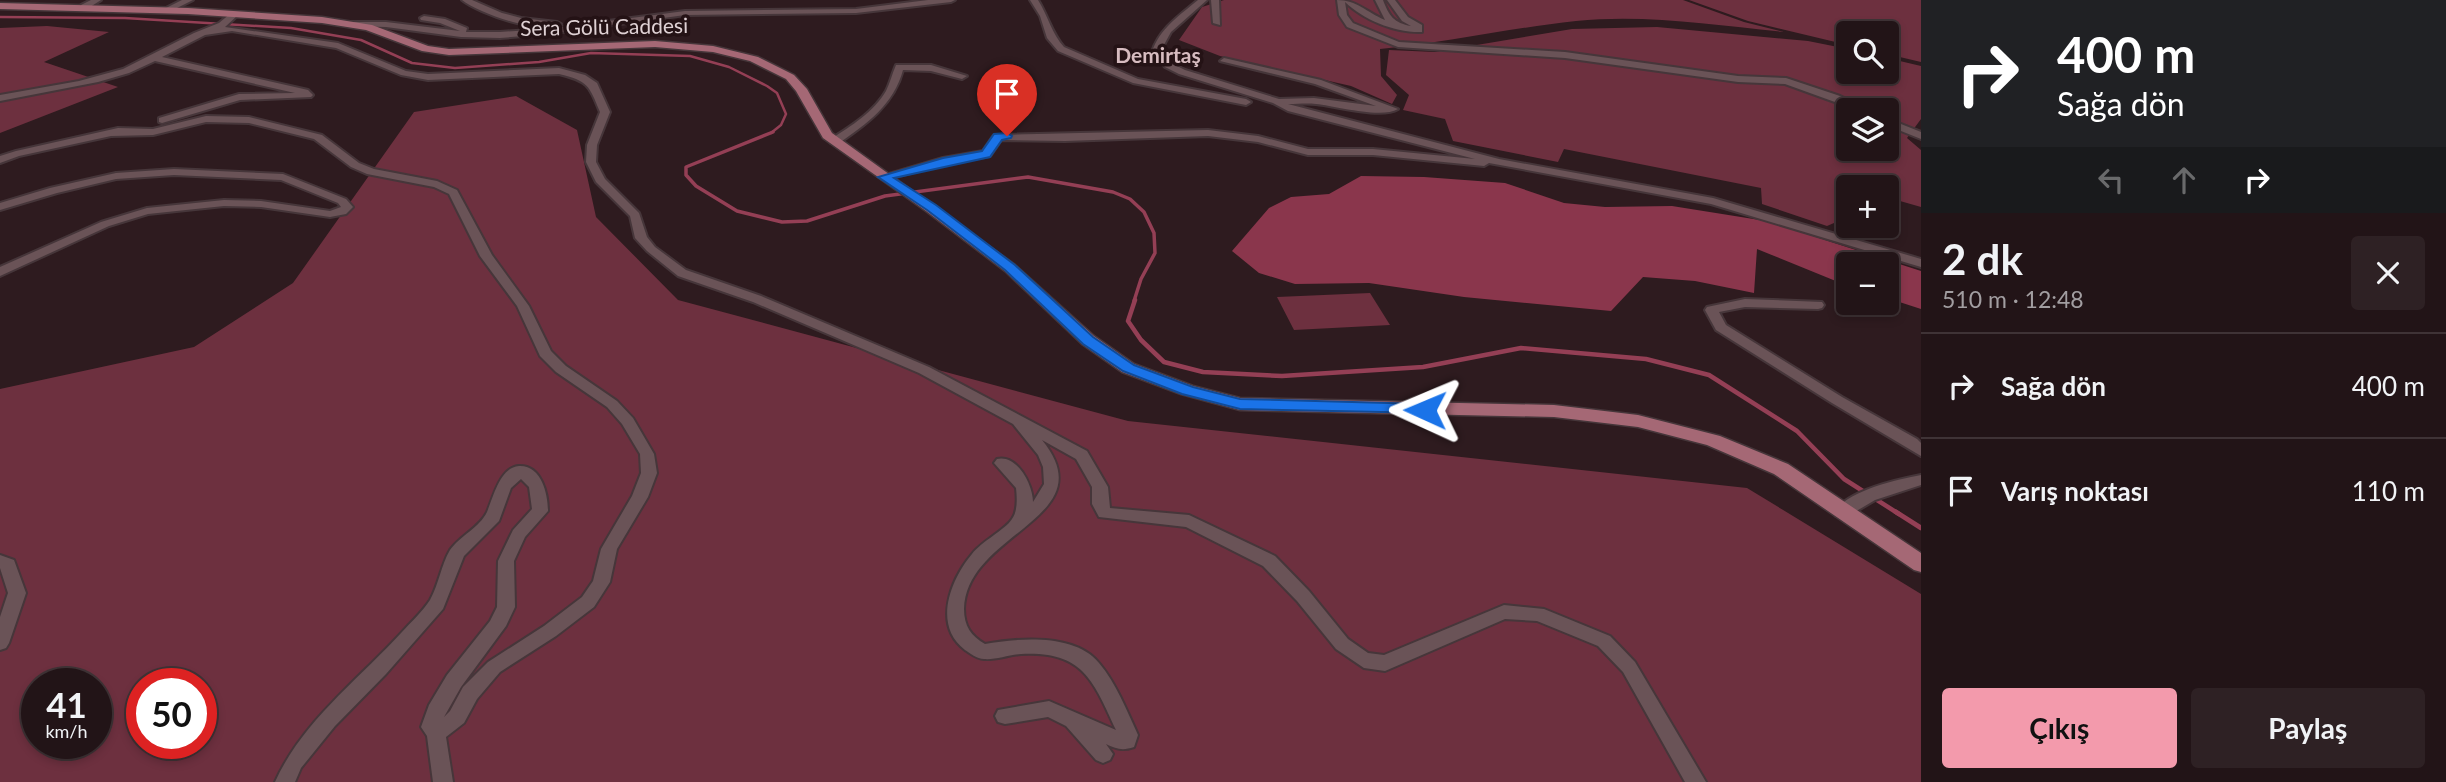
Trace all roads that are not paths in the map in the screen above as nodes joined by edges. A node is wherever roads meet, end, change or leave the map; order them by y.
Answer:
1 (97, 0) edge
2 (189, 0) edge
3 (467, 0) edge
4 (951, 0) edge
5 (1034, 0) edge
6 (1203, 0) edge
7 (1215, 0) edge
8 (1341, 0) edge
9 (1348, 0) edge
10 (1379, 0) edge
11 (1391, 0) edge
12 (0, 6) edge
13 (84, 7) junction
14 (166, 10) junction
15 (233, 17) junction
16 (424, 19) dead end
17 (621, 21) junction
18 (1217, 23) dead end
19 (347, 24) junction
20 (1394, 25) junction
21 (215, 29) junction
22 (496, 36) junction
23 (1565, 55) junction
24 (157, 59) junction
25 (1224, 61) dead end
26 (1706, 66) dead end
27 (962, 76) dead end
28 (0, 98) edge
29 (1837, 98) edge
30 (1276, 101) junction
31 (1291, 109) junction
32 (1899, 127) edge
33 (112, 133) junction
34 (1921, 136) edge
35 (1258, 139) junction
36 (835, 141) junction
37 (1292, 159) dead end
38 (0, 160) edge
39 (1499, 162) junction
40 (884, 177) junction
41 (0, 206) edge
42 (1921, 263) edge
43 (0, 272) edge
44 (1818, 305) dead end
45 (1014, 419) junction
46 (1921, 452) edge
47 (1002, 463) dead end
48 (1921, 480) edge
49 (1848, 507) junction
50 (1020, 520) junction
51 (0, 561) edge
52 (1921, 564) edge
53 (0, 642) edge
54 (1004, 716) dead end
55 (1069, 718) junction
56 (436, 733) junction
57 (1102, 754) dead end
58 (285, 782) edge
59 (443, 782) edge
60 (1696, 782) edge

1 - 13 street
2 - 14 street
3 - 17 street
4 - 17 street
5 - 31 street
6 - 30 street
7 - 18 street
8 - 23 street
9 - 20 street
10 - 20 street
11 - 20 street
12 - 13 main road, Sera Gölü Caddesi
13 - 14 main road, Sera Gölü Caddesi
14 - 15 main road, Sera Gölü Caddesi
15 - 19 main road, Sera Gölü Caddesi
15 - 21 street
16 - 22 street
17 - 22 street
19 - 22 street
19 - 36 main road, Sera Gölü Caddesi
21 - 24 street
21 - 45 street
23 - 26 street
23 - 29 street
24 - 28 street
24 - 33 street
25 - 30 street
27 - 36 street
30 - 31 street
31 - 39 street
32 - 34 street
33 - 38 street
33 - 56 street
35 - 37 street
35 - 39 street
35 - 40 street
36 - 40 main road, Sera Gölü Caddesi
39 - 42 street
40 - 49 main road, Sera Gölü Caddesi
41 - 43 street
44 - 46 street
45 - 50 street
45 - 60 street
47 - 50 street
48 - 49 street
49 - 52 main road, Sera Gölü Caddesi
50 - 55 street
51 - 53 street
54 - 55 street
55 - 57 street
56 - 58 street
56 - 59 street

